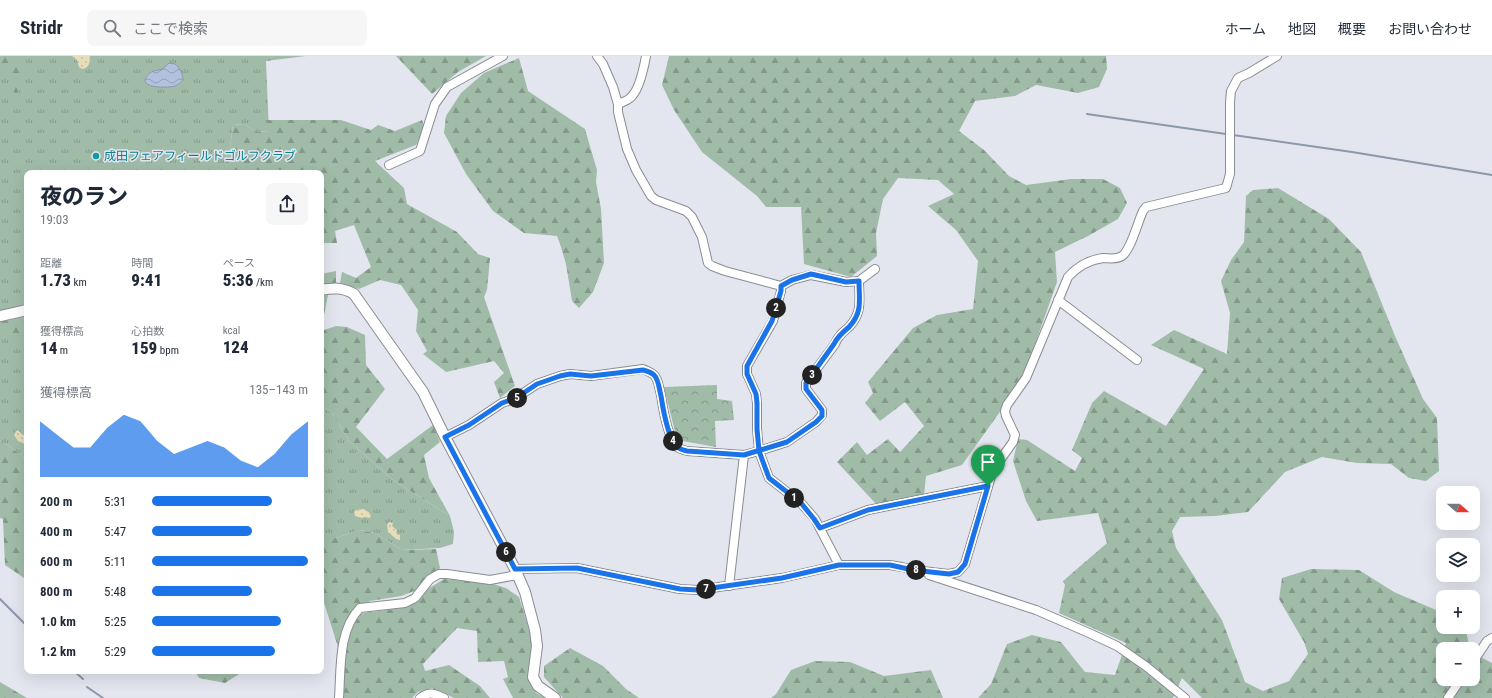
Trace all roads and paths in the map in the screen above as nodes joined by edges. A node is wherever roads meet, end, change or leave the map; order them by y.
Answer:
1 (503, 56) edge
2 (598, 56) edge
3 (646, 56) edge
4 (1277, 56) edge
5 (618, 104) junction
6 (389, 165) dead end
7 (875, 269) dead end
8 (859, 281) junction
9 (781, 286) junction
10 (324, 290) edge
11 (1058, 300) junction
12 (24, 311) edge
13 (0, 316) edge
14 (1137, 360) dead end
15 (445, 437) junction
16 (759, 451) junction
17 (744, 455) junction
18 (988, 486) junction
19 (820, 528) junction
20 (839, 565) junction
21 (913, 570) junction
22 (516, 572) junction
23 (729, 586) junction
24 (1492, 638) edge
25 (1480, 652) edge
26 (1456, 686) edge
27 (339, 698) edge
28 (420, 698) edge
29 (444, 698) edge
30 (555, 698) edge
31 (1185, 698) edge
32 (1448, 698) edge

1 - 6 street
2 - 5 street
3 - 5 street
4 - 11 street
5 - 9 street
7 - 8 street
8 - 9 street
8 - 16 street
9 - 16 street
10 - 15 street
11 - 14 street
11 - 18 street
12 - 13 street
15 - 17 street
15 - 22 street
16 - 17 street
16 - 19 street
17 - 23 street
18 - 19 street
18 - 21 street
19 - 20 street
20 - 21 street
20 - 23 street
21 - 31 street
22 - 23 street
22 - 27 street
22 - 30 street
24 - 25 street
26 - 32 street
28 - 29 street

